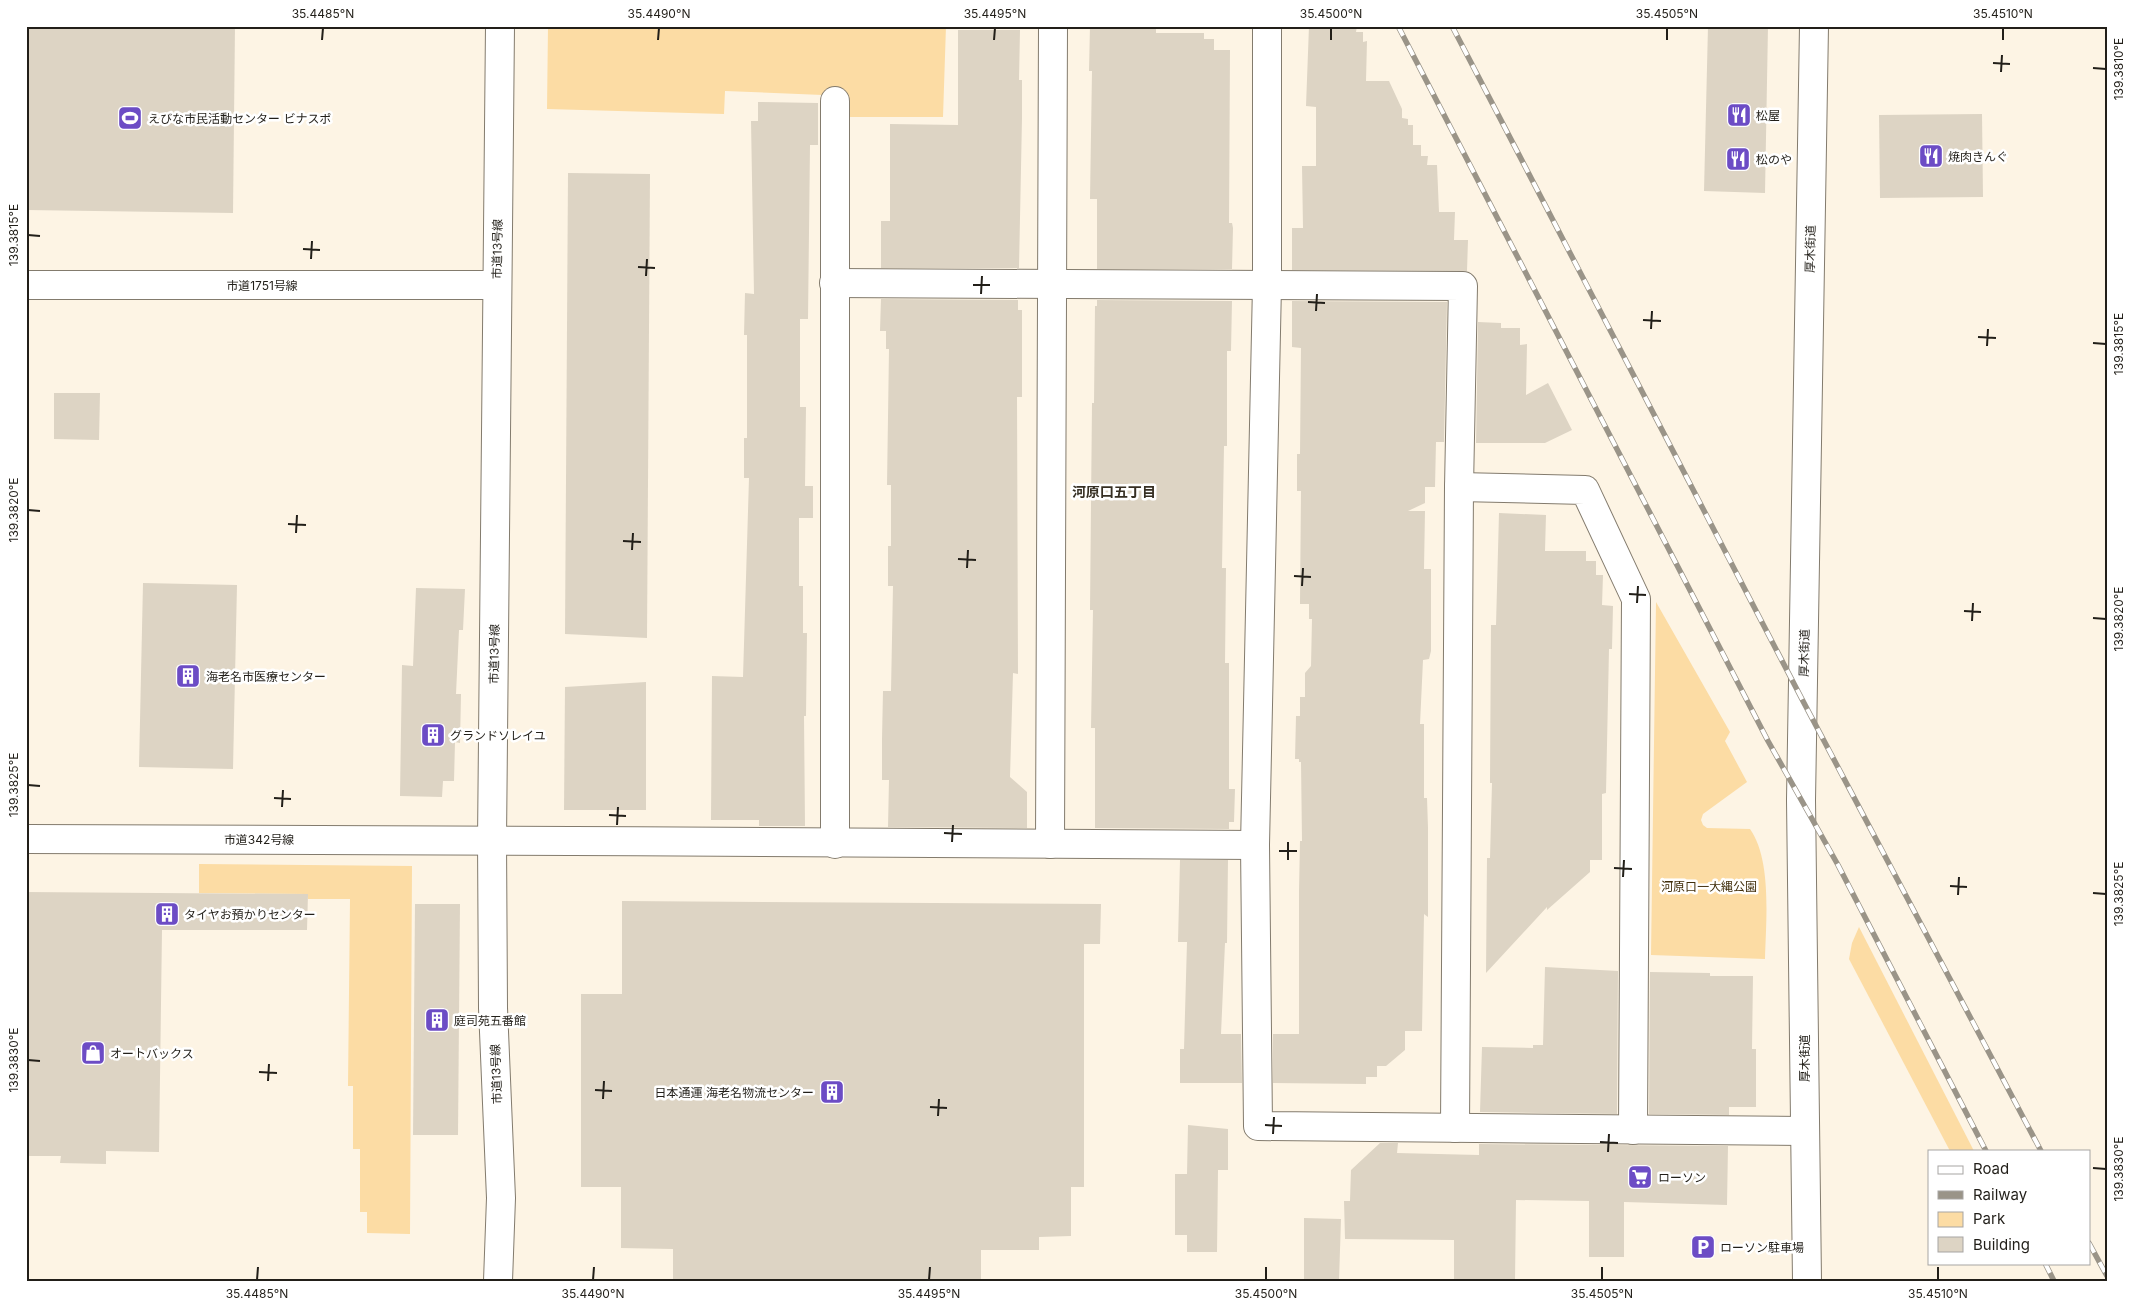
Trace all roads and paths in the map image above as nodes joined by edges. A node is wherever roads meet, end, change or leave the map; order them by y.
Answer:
1 (500, 26) edge
2 (1053, 26) edge
3 (1267, 26) edge
4 (1814, 26) edge
5 (835, 101) dead end
6 (834, 283) junction
7 (1052, 284) junction
8 (497, 285) junction
9 (1267, 285) junction
10 (26, 286) edge
11 (1459, 486) junction
12 (26, 839) edge
13 (492, 840) junction
14 (835, 844) junction
15 (1050, 844) junction
16 (1255, 846) junction
17 (1455, 1128) junction
18 (1633, 1130) junction
19 (1804, 1131) junction
20 (498, 1281) edge
21 (1807, 1281) edge

1 - 8 street, 市道13号線
2 - 7 street
3 - 9 street
4 - 19 street, 厚木街道
5 - 6 street
6 - 7 street
6 - 14 street
7 - 9 street
7 - 15 street
8 - 10 street, 市道1751号線
8 - 13 street, 市道13号線
9 - 11 street
9 - 16 street
11 - 17 street
11 - 18 street
12 - 13 street, 市道342号線
13 - 14 street, 市道342号線
13 - 20 street, 市道13号線
14 - 15 street, 市道342号線
15 - 16 street, 市道342号線
16 - 17 street
17 - 18 street
18 - 19 street
19 - 21 street, 厚木街道

